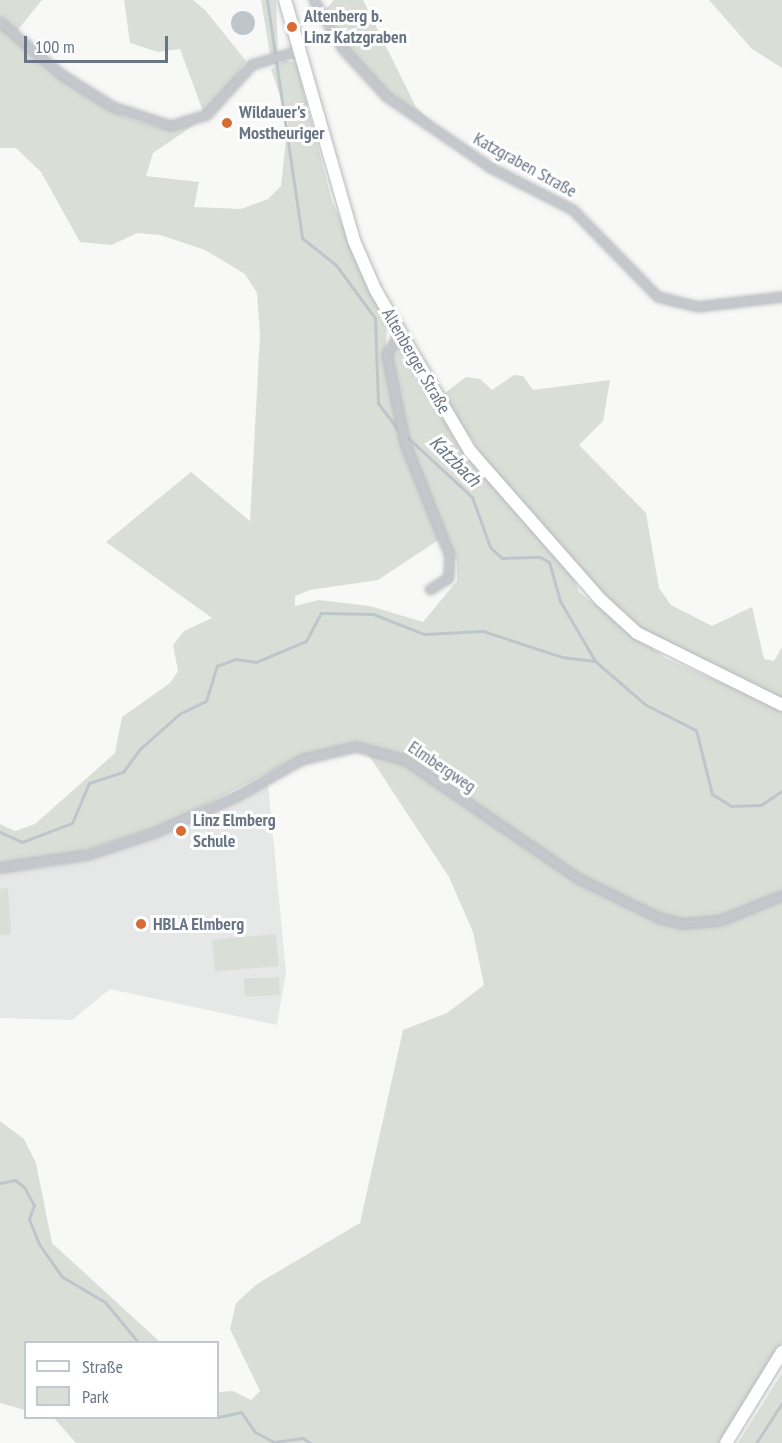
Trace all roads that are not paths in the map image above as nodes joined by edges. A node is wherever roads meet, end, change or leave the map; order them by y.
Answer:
1 (285, 0) edge
2 (314, 0) edge
3 (0, 22) edge
4 (299, 51) junction
5 (782, 297) edge
6 (400, 333) junction
7 (430, 590) dead end
8 (782, 705) edge
9 (0, 868) edge
10 (782, 896) edge
11 (782, 1352) edge
12 (726, 1443) edge

1 - 4 street, Altenberger Straße
2 - 5 street, Katzgraben Straße
3 - 4 street
4 - 6 street, Altenberger Straße
6 - 7 street
6 - 8 street, Altenberger Straße
9 - 10 street, Elmbergweg
11 - 12 street

